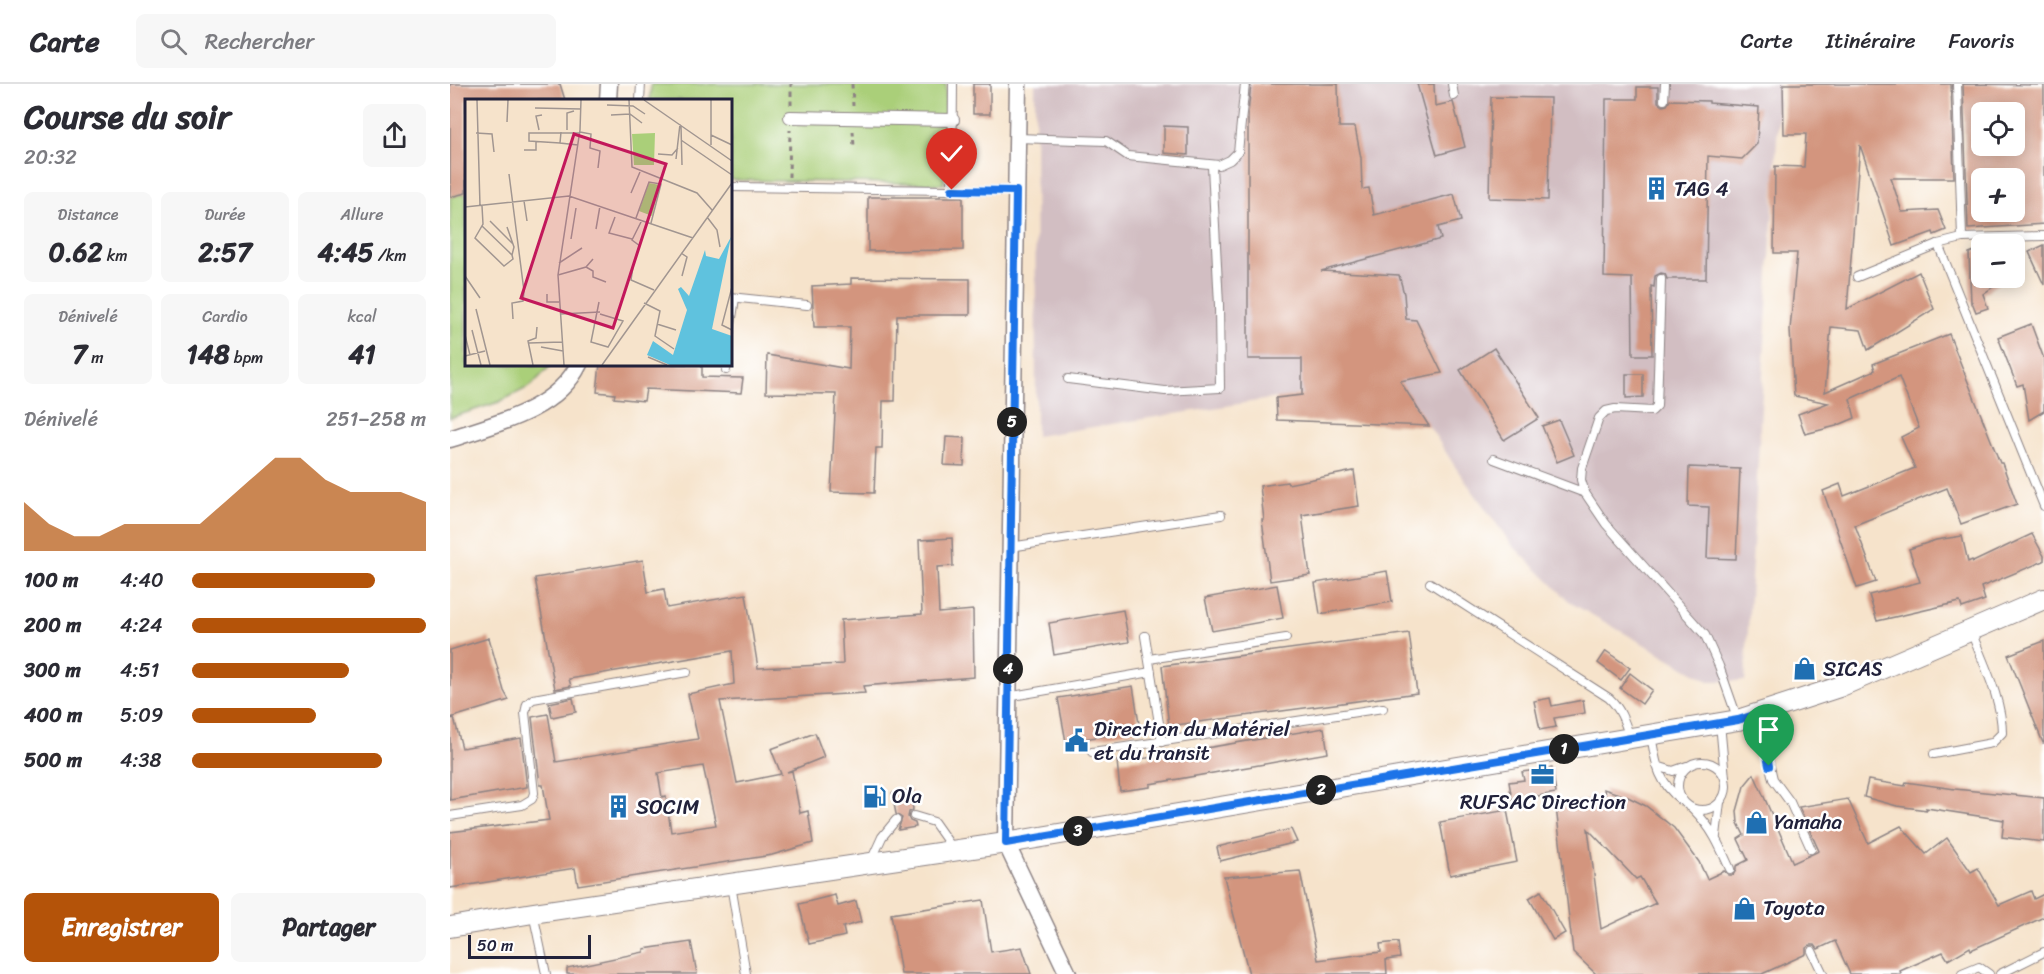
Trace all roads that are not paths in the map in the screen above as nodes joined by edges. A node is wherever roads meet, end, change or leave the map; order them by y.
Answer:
1 (641, 84) edge
2 (953, 84) edge
3 (1018, 84) edge
4 (1245, 84) edge
5 (1452, 84) edge
6 (1665, 84) edge
7 (1957, 84) edge
8 (1454, 96) dead end
9 (640, 99) edge
10 (1664, 100) dead end
11 (790, 117) road end
12 (952, 120) junction
13 (1017, 138) junction
14 (1212, 166) junction
15 (732, 187) edge
16 (952, 190) junction
17 (1016, 191) junction
18 (2044, 236) edge
19 (1962, 237) junction
20 (1938, 243) junction
21 (1857, 277) dead end
22 (1661, 279) dead end
23 (733, 297) edge
24 (807, 305) dead end
25 (578, 366) edge
26 (1068, 380) dead end
27 (450, 439) edge
28 (1494, 459) dead end
29 (1585, 493) junction
30 (2044, 506) edge
31 (1221, 515) dead end
32 (1010, 547) junction
33 (1430, 583) dead end
34 (2044, 599) edge
35 (1971, 631) junction
36 (1146, 636) dead end
37 (1286, 638) dead end
38 (1149, 659) junction
39 (687, 672) dead end
40 (1151, 672) junction
41 (1007, 697) junction
42 (1383, 708) dead end
43 (1738, 719) junction
44 (1651, 734) junction
45 (1630, 738) junction
46 (1162, 742) junction
47 (1092, 752) dead end
48 (1934, 754) dead end
49 (1690, 764) junction
50 (1657, 766) junction
51 (1726, 784) junction
52 (1682, 801) junction
53 (1720, 802) junction
54 (1693, 809) junction
55 (450, 816) edge
56 (914, 816) dead end
57 (896, 820) dead end
58 (1716, 836) junction
59 (1006, 843) junction
60 (1811, 849) dead end
61 (955, 851) junction
62 (870, 864) junction
63 (1730, 869) dead end
64 (730, 884) junction
65 (533, 913) junction
66 (450, 927) edge
67 (1812, 951) dead end
68 (2044, 952) edge
69 (546, 974) edge
70 (746, 974) edge
71 (1068, 974) edge
72 (1823, 974) edge
73 (1962, 974) edge
74 (1989, 974) edge
75 (2000, 974) edge

1 - 9 lane
2 - 12 lane
3 - 13 street
4 - 14 lane
5 - 8 lane
6 - 10 lane
7 - 19 lane
11 - 12 street
12 - 16 lane
13 - 14 lane
13 - 17 street
14 - 26 lane
15 - 16 lane
16 - 17 lane
17 - 32 street
18 - 19 lane
19 - 20 lane
20 - 21 lane
20 - 30 lane
22 - 29 lane
23 - 24 lane
25 - 27 street
28 - 29 lane
29 - 43 lane
31 - 32 lane
32 - 41 street
33 - 45 lane
34 - 35 street
35 - 43 street
35 - 48 lane
36 - 38 lane
37 - 38 lane
38 - 40 lane
39 - 55 lane
40 - 41 lane
40 - 46 lane
41 - 59 street
42 - 46 lane
43 - 44 street
43 - 51 lane
43 - 60 lane
44 - 45 street
44 - 50 lane
45 - 59 street
46 - 47 lane
49 - 50 lane
49 - 51 lane
49 - 52 lane
50 - 52 lane
51 - 53 lane
52 - 54 lane
53 - 54 lane
53 - 58 lane
54 - 58 lane
56 - 61 lane
57 - 62 lane
58 - 63 lane
59 - 61 street
59 - 71 street
61 - 62 street
62 - 64 street
64 - 65 street
64 - 70 lane
65 - 66 street
65 - 69 lane
67 - 72 lane
68 - 75 lane
73 - 74 lane

